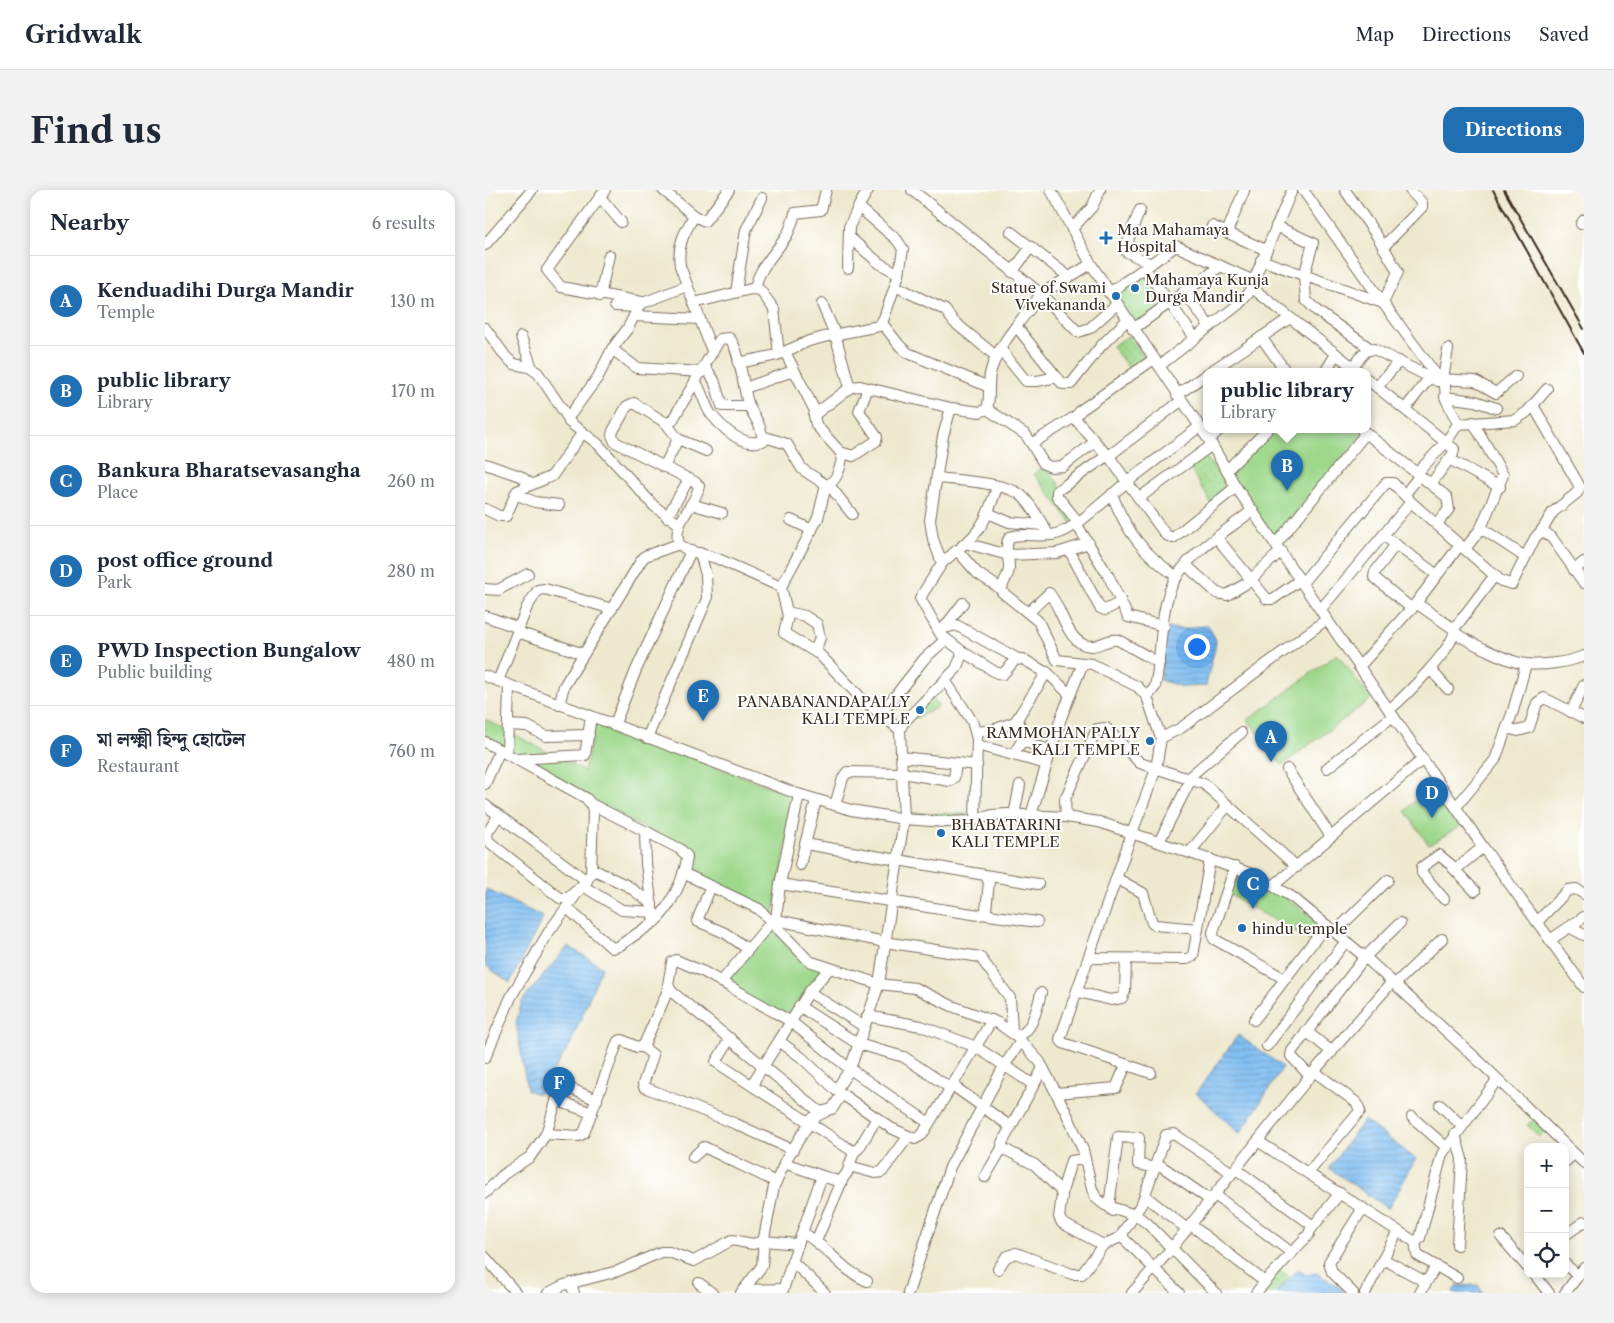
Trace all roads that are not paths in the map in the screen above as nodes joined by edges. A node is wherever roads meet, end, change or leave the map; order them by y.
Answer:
1 (663, 190) edge
2 (826, 190) edge
3 (868, 190) edge
4 (912, 190) edge
5 (1051, 190) edge
6 (1100, 190) edge
7 (1292, 190) edge
8 (1303, 190) edge
9 (1345, 190) edge
10 (1410, 190) edge
11 (529, 191) edge
12 (726, 191) edge
13 (1244, 191) edge
14 (602, 194) edge
15 (762, 198) dead end
16 (859, 206) junction
17 (1140, 210) dead end
18 (694, 216) junction
19 (621, 222) dead end
20 (1212, 226) dead end
21 (1276, 226) junction
22 (1072, 229) junction
23 (1011, 232) dead end
24 (1227, 232) junction
25 (849, 237) junction
26 (485, 245) edge
27 (1383, 247) junction
28 (1031, 248) junction
29 (1266, 250) junction
30 (609, 255) dead end
31 (1261, 260) junction
32 (1091, 264) junction
33 (1221, 266) junction
34 (1148, 267) junction
35 (848, 268) dead end
36 (1012, 272) junction
37 (899, 274) junction
38 (1304, 276) junction
39 (1069, 277) junction
40 (1252, 284) junction
41 (687, 286) junction
42 (895, 286) junction
43 (755, 289) junction
44 (1184, 291) junction
45 (736, 292) junction
46 (1109, 293) junction
47 (1041, 294) junction
48 (600, 296) junction
49 (694, 303) junction
50 (1168, 303) junction
51 (1383, 303) junction
52 (822, 304) dead end
53 (1117, 304) junction
54 (615, 306) dead end
55 (638, 308) junction
56 (1290, 318) junction
57 (700, 319) junction
58 (881, 323) junction
59 (1130, 325) junction
60 (1016, 326) junction
61 (1210, 327) junction
62 (485, 328) edge
63 (835, 334) junction
64 (521, 337) dead end
65 (1261, 337) junction
66 (1195, 338) junction
67 (612, 349) junction
68 (1371, 349) junction
69 (1448, 349) dead end
70 (712, 351) junction
71 (782, 353) junction
72 (999, 354) junction
73 (1336, 354) junction
74 (1399, 361) junction
75 (738, 363) junction
76 (1156, 363) junction
77 (533, 368) junction
78 (1216, 368) edge
79 (1280, 368) edge
80 (1327, 368) edge
81 (1353, 368) edge
82 (1357, 368) edge
83 (704, 369) junction
84 (793, 371) junction
85 (1516, 376) dead end
86 (1057, 377) junction
87 (1203, 377) edge
88 (1438, 379) junction
89 (696, 382) junction
90 (1371, 384) edge
91 (989, 387) junction
92 (745, 388) junction
93 (850, 388) junction
94 (868, 388) junction
95 (1547, 389) dead end
96 (1445, 397) junction
97 (1179, 398) junction
98 (1533, 405) junction
99 (749, 406) junction
100 (951, 408) junction
101 (1496, 408) dead end
102 (987, 409) junction
103 (1405, 409) junction
104 (816, 412) junction
105 (1076, 416) junction
106 (568, 418) junction
107 (1473, 422) junction
108 (666, 423) junction
109 (1457, 424) junction
110 (1199, 426) junction
111 (583, 432) junction
112 (1203, 432) edge
113 (1204, 433) edge
114 (1217, 433) edge
115 (1264, 433) edge
116 (1363, 433) edge
117 (1365, 433) edge
118 (678, 439) junction
119 (767, 439) junction
120 (1447, 441) junction
121 (1095, 442) junction
122 (1033, 443) junction
123 (1210, 443) junction
124 (706, 451) dead end
125 (840, 452) junction
126 (1108, 455) junction
127 (1449, 459) junction
128 (485, 464) edge
129 (664, 468) junction
130 (1227, 470) junction
131 (1418, 474) junction
132 (937, 478) junction
133 (689, 479) junction
134 (1127, 482) junction
135 (531, 484) junction
136 (1431, 484) junction
137 (828, 486) junction
138 (997, 487) junction
139 (1236, 487) junction
140 (1500, 487) junction
141 (515, 494) junction
142 (1112, 494) junction
143 (1139, 498) junction
144 (1408, 498) junction
145 (691, 504) junction
146 (559, 506) dead end
147 (485, 510) edge
148 (1253, 510) junction
149 (722, 513) dead end
150 (988, 513) junction
151 (852, 514) dead end
152 (667, 517) junction
153 (791, 520) dead end
154 (679, 524) junction
155 (1078, 524) junction
156 (1437, 524) junction
157 (1042, 525) junction
158 (1481, 528) junction
159 (812, 530) junction
160 (1542, 530) junction
161 (1049, 535) junction
162 (1384, 536) junction
163 (1217, 538) junction
164 (1089, 543) junction
165 (679, 544) junction
166 (1396, 544) junction
167 (961, 546) junction
168 (1463, 547) junction
169 (1279, 548) junction
170 (1069, 550) junction
171 (696, 552) junction
172 (1008, 555) junction
173 (1525, 557) junction
174 (1584, 562) edge
175 (942, 563) junction
176 (1186, 564) junction
177 (1574, 570) junction
178 (528, 574) dead end
179 (1436, 574) junction
180 (1495, 575) junction
181 (1177, 577) junction
182 (1252, 579) junction
183 (1301, 581) junction
184 (1584, 583) edge
185 (781, 587) junction
186 (485, 589) edge
187 (1001, 589) junction
188 (1121, 602) junction
189 (963, 603) dead end
190 (1414, 606) junction
191 (1321, 609) junction
192 (612, 610) junction
193 (787, 612) junction
194 (1029, 612) junction
195 (485, 616) edge
196 (1327, 619) junction
197 (1164, 626) junction
198 (941, 629) junction
199 (518, 630) junction
200 (1455, 631) junction
201 (946, 639) junction
202 (815, 651) junction
203 (963, 652) junction
204 (584, 654) junction
205 (1584, 656) edge
206 (1017, 659) junction
207 (1083, 663) junction
208 (1159, 663) junction
209 (1526, 664) junction
210 (1359, 667) junction
211 (1430, 669) junction
212 (1047, 672) junction
213 (485, 676) edge
214 (945, 680) junction
215 (498, 681) junction
216 (1584, 685) edge
217 (509, 686) junction
218 (1448, 689) dead end
219 (1070, 695) junction
220 (1147, 697) junction
221 (559, 705) junction
222 (1571, 712) junction
223 (1391, 713) junction
224 (881, 714) junction
225 (591, 717) junction
226 (1584, 718) edge
227 (1017, 720) junction
228 (508, 726) junction
229 (614, 726) junction
230 (1507, 728) junction
231 (900, 730) junction
232 (976, 732) junction
233 (1241, 734) dead end
234 (589, 735) junction
235 (647, 738) junction
236 (1161, 738) junction
237 (485, 742) edge
238 (1023, 742) junction
239 (977, 745) junction
240 (1051, 751) junction
241 (508, 754) junction
242 (1013, 754) junction
243 (901, 757) junction
244 (1423, 759) junction
245 (956, 763) junction
246 (1047, 764) junction
247 (977, 765) junction
248 (1327, 768) dead end
249 (1156, 769) junction
250 (1287, 769) dead end
251 (488, 770) edge
252 (902, 772) junction
253 (1189, 778) junction
254 (485, 784) edge
255 (1020, 785) dead end
256 (799, 795) junction
257 (816, 800) junction
258 (591, 804) junction
259 (485, 805) edge
260 (835, 805) junction
261 (1228, 805) junction
262 (1456, 807) junction
263 (1014, 814) junction
264 (499, 815) junction
265 (1031, 815) junction
266 (1066, 817) junction
267 (904, 819) junction
268 (975, 820) junction
269 (645, 831) junction
270 (1131, 833) junction
271 (1331, 837) junction
272 (1159, 842) junction
273 (805, 844) junction
274 (1483, 847) junction
275 (1190, 852) junction
276 (1210, 858) junction
277 (898, 860) junction
278 (800, 865) dead end
279 (1235, 866) junction
280 (1297, 867) junction
281 (1453, 868) junction
282 (591, 869) junction
283 (683, 873) junction
284 (985, 875) junction
285 (1116, 878) junction
286 (1388, 880) dead end
287 (585, 883) junction
288 (780, 884) junction
289 (1038, 884) dead end
290 (711, 886) junction
291 (1273, 886) junction
292 (1475, 891) dead end
293 (1584, 894) edge
294 (1444, 898) dead end
295 (891, 902) junction
296 (567, 908) junction
297 (653, 913) junction
298 (982, 914) junction
299 (1584, 917) edge
300 (774, 920) junction
301 (1037, 922) dead end
302 (1537, 922) junction
303 (1400, 923) dead end
304 (1326, 925) junction
305 (1569, 927) junction
306 (1197, 929) junction
307 (1335, 932) junction
308 (1584, 935) edge
309 (1442, 938) dead end
310 (1550, 940) junction
311 (1346, 941) junction
312 (885, 942) junction
313 (748, 949) junction
314 (1365, 957) junction
315 (1089, 958) junction
316 (1126, 959) junction
317 (829, 969) junction
318 (1285, 979) junction
319 (721, 982) junction
320 (1393, 983) junction
321 (879, 984) junction
322 (1584, 987) edge
323 (669, 988) junction
324 (809, 992) junction
325 (1078, 992) junction
326 (1041, 993) dead end
327 (799, 1006) junction
328 (992, 1020) junction
329 (1253, 1020) dead end
330 (790, 1021) junction
331 (865, 1021) junction
332 (1306, 1031) junction
333 (730, 1038) junction
334 (1019, 1039) junction
335 (779, 1041) junction
336 (858, 1044) junction
337 (1267, 1046) dead end
338 (643, 1047) junction
339 (977, 1047) junction
340 (1332, 1052) junction
341 (485, 1058) edge
342 (1126, 1065) junction
343 (764, 1066) junction
344 (1004, 1066) junction
345 (1043, 1068) junction
346 (850, 1069) junction
347 (1151, 1073) dead end
348 (1313, 1074) junction
349 (1497, 1080) junction
350 (1033, 1085) junction
351 (754, 1087) junction
352 (951, 1087) junction
353 (839, 1092) junction
354 (1056, 1093) junction
355 (556, 1100) junction
356 (597, 1100) junction
357 (1440, 1105) dead end
358 (982, 1107) junction
359 (825, 1112) junction
360 (592, 1113) junction
361 (1412, 1117) dead end
362 (877, 1118) junction
363 (807, 1122) junction
364 (929, 1123) junction
365 (1011, 1127) junction
366 (1459, 1130) junction
367 (546, 1134) junction
368 (907, 1137) junction
369 (1259, 1142) junction
370 (1446, 1147) junction
371 (1002, 1148) junction
372 (793, 1150) junction
373 (854, 1152) junction
374 (1574, 1154) junction
375 (693, 1157) dead end
376 (1569, 1158) edge
377 (1085, 1159) junction
378 (784, 1163) junction
379 (1584, 1163) edge
380 (1156, 1165) junction
381 (849, 1166) junction
382 (1234, 1171) junction
383 (1308, 1173) junction
384 (821, 1176) junction
385 (985, 1177) dead end
386 (842, 1181) junction
387 (776, 1182) junction
388 (1062, 1192) junction
389 (485, 1193) edge
390 (1340, 1193) junction
391 (1145, 1196) junction
392 (1212, 1198) junction
393 (1363, 1208) junction
394 (1112, 1211) junction
395 (1135, 1215) junction
396 (1584, 1222) edge
397 (1189, 1227) junction
398 (1311, 1229) junction
399 (1398, 1231) junction
400 (803, 1233) junction
401 (1568, 1233) edge
402 (1123, 1236) junction
403 (1501, 1237) dead end
404 (763, 1241) junction
405 (816, 1241) junction
406 (1415, 1241) junction
407 (798, 1244) junction
408 (1103, 1245) junction
409 (1457, 1245) dead end
410 (1171, 1249) junction
411 (1292, 1253) junction
412 (485, 1257) edge
413 (1383, 1259) junction
414 (792, 1261) junction
415 (1524, 1263) edge
416 (763, 1264) junction
417 (1436, 1266) junction
418 (1569, 1266) edge
419 (1154, 1268) junction
420 (998, 1269) dead end
421 (1581, 1272) edge
422 (767, 1276) dead end
423 (1457, 1278) dead end
424 (1537, 1278) edge
425 (867, 1281) dead end
426 (1265, 1282) junction
427 (1426, 1282) junction
428 (699, 1283) dead end
429 (573, 1288) edge
430 (782, 1291) edge
431 (742, 1292) edge
432 (516, 1293) edge
433 (548, 1293) edge
434 (712, 1293) edge
435 (825, 1293) edge
436 (908, 1293) edge
437 (1132, 1293) edge
438 (1179, 1293) edge
439 (1216, 1293) edge
440 (1256, 1293) edge
441 (1353, 1293) edge
442 (1365, 1293) edge
443 (1420, 1293) edge
444 (1549, 1293) edge
445 (1565, 1293) edge

1 - 18 street
2 - 43 street
3 - 16 street
4 - 36 street
5 - 22 street
6 - 22 street
7 - 21 street
8 - 51 street
9 - 27 street
10 - 27 street
11 - 26 street
12 - 18 street
13 - 24 street
14 - 19 street
14 - 48 street
15 - 45 street
16 - 25 street
16 - 37 street
17 - 34 street
18 - 41 street
20 - 24 street
21 - 29 street
21 - 38 street
22 - 32 street
23 - 28 street
24 - 29 street
25 - 35 street
25 - 37 street
27 - 51 street
28 - 36 street
28 - 39 street
29 - 31 street
30 - 48 street
31 - 38 street
31 - 40 street
32 - 39 street
32 - 46 street
33 - 34 street
33 - 40 street
33 - 44 street
34 - 46 street
34 - 50 street
36 - 47 street
37 - 42 street
38 - 51 street
38 - 68 street
39 - 47 street
40 - 56 street
40 - 61 street
41 - 49 street
41 - 55 street
42 - 58 street
42 - 72 street
43 - 45 street
43 - 71 street
44 - 50 street
44 - 61 street
45 - 49 street
46 - 53 street
47 - 53 street
47 - 60 street
48 - 55 street
49 - 57 street
50 - 59 street
50 - 66 street
51 - 88 street
52 - 63 street
53 - 59 street
54 - 55 street
55 - 57 street
55 - 67 street
56 - 65 street
56 - 73 street
57 - 70 street
58 - 63 street
58 - 91 street
59 - 76 street
59 - 86 street
60 - 72 street
60 - 86 street
61 - 66 street
62 - 77 street
63 - 71 street
63 - 93 street
64 - 77 street
65 - 78 street
65 - 79 street
66 - 76 street
67 - 83 street
67 - 106 street
68 - 74 street
68 - 82 street
69 - 88 street
70 - 75 street
70 - 83 street
71 - 75 street
71 - 84 street
72 - 86 street
72 - 91 street
73 - 80 street
73 - 81 street
74 - 88 street
74 - 90 street
75 - 92 street
76 - 97 street
76 - 105 street
77 - 106 street
83 - 89 street
83 - 99 street
84 - 92 street
84 - 104 street
85 - 88 street
87 - 97 street
88 - 96 street
88 - 103 street
89 - 108 street
89 - 119 street
90 - 103 street
91 - 102 street
92 - 99 street
93 - 94 street
93 - 104 street
94 - 100 street
94 - 125 street
95 - 98 street
96 - 101 street
96 - 109 street
97 - 110 street
97 - 126 street
98 - 107 street
98 - 160 street
99 - 119 street
100 - 102 street
100 - 132 street
102 - 122 street
103 - 120 street
104 - 125 street
105 - 121 street
105 - 122 street
106 - 111 street
107 - 109 street
107 - 140 street
108 - 118 street
108 - 129 street
109 - 120 street
110 - 112 street
110 - 134 street
111 - 135 street
111 - 152 street
113 - 123 street
114 - 123 street
115 - 130 street
116 - 169 street
117 - 131 street
118 - 124 street
118 - 129 street
119 - 137 street
120 - 127 street
120 - 131 street
121 - 122 street
121 - 126 street
123 - 130 street
123 - 143 street
125 - 137 street
126 - 134 street
126 - 155 street
127 - 136 street
127 - 140 street
128 - 135 street
129 - 133 street
130 - 139 street
131 - 136 street
131 - 144 street
132 - 138 street
132 - 175 street
133 - 145 street
133 - 152 street
134 - 142 street
134 - 143 street
135 - 141 street
136 - 156 street
137 - 151 street
137 - 159 street
138 - 150 street
138 - 157 street
139 - 143 street
139 - 148 street
140 - 158 street
141 - 146 street
141 - 147 street
142 - 155 street
142 - 181 street
144 - 156 street
144 - 162 street
144 - 183 street
145 - 149 street
145 - 154 street
148 - 163 street
148 - 169 street
150 - 157 street
150 - 167 street
152 - 154 street
153 - 159 street
154 - 165 street
155 - 161 street
155 - 164 street
156 - 168 street
157 - 161 street
158 - 168 street
158 - 173 street
159 - 185 street
160 - 173 street
160 - 177 street
161 - 172 street
162 - 166 street
162 - 191 street
163 - 176 street
163 - 182 street
164 - 170 street
164 - 188 street
165 - 171 street
165 - 192 street
166 - 179 street
166 - 190 street
167 - 172 street
167 - 175 street
167 - 187 street
168 - 179 street
168 - 180 street
169 - 182 street
169 - 183 street
170 - 172 street
170 - 188 street
171 - 185 street
171 - 229 street
171 - 235 street
172 - 187 street
173 - 180 street
174 - 177 street
175 - 198 street
176 - 181 street
176 - 182 street
177 - 184 street
178 - 186 street
179 - 190 street
180 - 200 street
181 - 197 street
182 - 183 street
183 - 191 street
185 - 193 street
187 - 194 street
188 - 197 street
189 - 198 street
190 - 200 street
190 - 210 street
191 - 196 street
192 - 199 street
192 - 204 street
193 - 202 street
193 - 202 street
194 - 207 street
194 - 208 street
195 - 199 street
196 - 210 street
196 - 236 street
197 - 208 street
198 - 201 street
198 - 206 street
199 - 204 street
199 - 215 street
200 - 209 street
200 - 211 street
201 - 203 street
201 - 224 street
202 - 224 street
203 - 206 street
203 - 214 street
204 - 221 street
205 - 209 street
206 - 212 street
207 - 219 street
207 - 220 street
208 - 220 street
209 - 230 street
210 - 223 street
211 - 218 street
211 - 223 street
212 - 219 street
212 - 227 street
213 - 215 street
214 - 231 street
214 - 232 street
215 - 217 street
216 - 222 street
217 - 221 street
217 - 228 street
219 - 240 street
220 - 236 street
221 - 225 street
222 - 226 street
222 - 230 street
223 - 244 street
223 - 248 street
224 - 231 street
225 - 229 street
225 - 234 street
227 - 232 street
227 - 238 street
228 - 234 street
228 - 241 street
229 - 235 street
230 - 262 street
231 - 243 street
232 - 239 street
233 - 253 street
234 - 241 street
235 - 256 street
236 - 249 street
237 - 241 street
238 - 240 street
238 - 242 street
239 - 242 street
239 - 247 street
240 - 246 street
241 - 251 street
241 - 258 street
242 - 246 street
243 - 245 street
243 - 252 street
244 - 262 street
244 - 271 street
245 - 247 street
245 - 252 street
246 - 265 street
247 - 268 street
249 - 253 street
249 - 266 street
249 - 270 street
250 - 271 street
251 - 254 street
252 - 260 street
252 - 267 street
253 - 261 street
253 - 272 street
255 - 263 street
256 - 257 street
256 - 288 street
257 - 260 street
257 - 273 street
258 - 269 street
258 - 282 street
259 - 264 street
260 - 267 street
261 - 275 street
261 - 280 street
262 - 274 street
263 - 265 street
263 - 268 street
264 - 287 street
264 - 287 street
265 - 266 street
266 - 270 street
267 - 268 street
267 - 277 street
269 - 283 street
269 - 297 street
270 - 272 street
270 - 285 street
271 - 280 street
272 - 275 street
273 - 277 street
273 - 278 street
274 - 281 street
274 - 302 street
275 - 276 street
276 - 279 street
276 - 306 street
277 - 284 street
277 - 295 street
279 - 291 street
279 - 318 street
280 - 291 street
281 - 292 street
281 - 294 street
282 - 287 street
282 - 297 street
283 - 290 street
283 - 297 street
284 - 289 street
284 - 298 street
285 - 306 street
285 - 315 street
286 - 307 street
287 - 296 street
287 - 297 street
288 - 295 street
288 - 300 street
290 - 300 street
290 - 313 street
291 - 304 street
293 - 302 street
295 - 298 street
295 - 312 street
296 - 297 street
296 - 341 street
298 - 301 street
299 - 305 street
300 - 312 street
300 - 313 street
300 - 317 street
302 - 310 street
303 - 314 street
304 - 307 street
304 - 318 street
305 - 308 street
305 - 310 street
306 - 316 street
307 - 311 street
309 - 320 street
310 - 322 street
311 - 314 street
311 - 337 street
312 - 321 street
312 - 334 street
313 - 319 street
314 - 320 street
314 - 332 street
315 - 316 street
315 - 325 street
316 - 325 street
317 - 321 street
317 - 324 street
318 - 329 street
319 - 323 street
319 - 330 street
320 - 340 street
320 - 349 street
321 - 328 street
321 - 331 street
323 - 333 street
323 - 338 street
324 - 327 street
324 - 331 street
325 - 342 street
326 - 334 street
327 - 330 street
327 - 336 street
328 - 334 street
328 - 339 street
330 - 335 street
330 - 346 street
331 - 336 street
331 - 339 street
332 - 340 street
332 - 348 street
333 - 343 street
333 - 351 street
334 - 344 street
334 - 345 street
335 - 343 street
335 - 353 street
336 - 346 street
336 - 352 street
338 - 356 street
338 - 372 street
339 - 344 street
339 - 352 street
340 - 348 street
342 - 347 street
342 - 354 street
343 - 351 street
343 - 359 street
344 - 350 street
344 - 358 street
345 - 350 street
345 - 354 street
346 - 353 street
346 - 364 street
348 - 369 street
348 - 383 street
349 - 366 street
349 - 374 street
350 - 365 street
351 - 363 street
352 - 358 street
352 - 364 street
353 - 359 street
353 - 362 street
354 - 377 street
355 - 356 street
355 - 360 street
355 - 367 street
356 - 360 street
357 - 366 street
358 - 365 street
358 - 436 street
359 - 363 street
360 - 367 street
361 - 370 street
362 - 368 street
362 - 373 street
363 - 372 street
363 - 373 street
364 - 368 street
365 - 371 street
366 - 370 street
366 - 409 street
367 - 389 street
368 - 381 street
369 - 382 street
369 - 383 street
370 - 406 street
371 - 385 street
371 - 388 street
372 - 378 street
373 - 381 street
374 - 376 street
374 - 379 street
375 - 387 street
377 - 388 street
377 - 394 street
378 - 384 street
378 - 387 street
380 - 382 street
380 - 391 street
380 - 392 street
380 - 394 street
381 - 386 street
382 - 392 street
382 - 398 street
383 - 390 street
384 - 386 street
384 - 400 street
386 - 405 street
387 - 404 street
388 - 408 street
390 - 393 street
390 - 398 street
391 - 395 street
391 - 397 street
392 - 397 street
392 - 411 street
393 - 399 street
393 - 441 street
394 - 395 street
395 - 402 street
395 - 410 street
396 - 401 street
397 - 410 street
397 - 426 street
398 - 411 street
399 - 406 street
399 - 413 street
400 - 405 street
400 - 407 street
402 - 408 street
402 - 419 street
403 - 415 street
404 - 407 street
404 - 416 street
404 - 429 street
405 - 425 street
406 - 417 street
407 - 414 street
408 - 420 street
410 - 419 street
410 - 439 street
411 - 426 street
412 - 432 street
413 - 427 street
413 - 442 street
414 - 430 street
414 - 435 street
416 - 422 street
416 - 431 street
417 - 423 street
417 - 427 street
418 - 421 street
419 - 437 street
419 - 438 street
421 - 445 street
424 - 444 street
426 - 440 street
427 - 443 street
428 - 434 street
429 - 433 street
430 - 431 street

